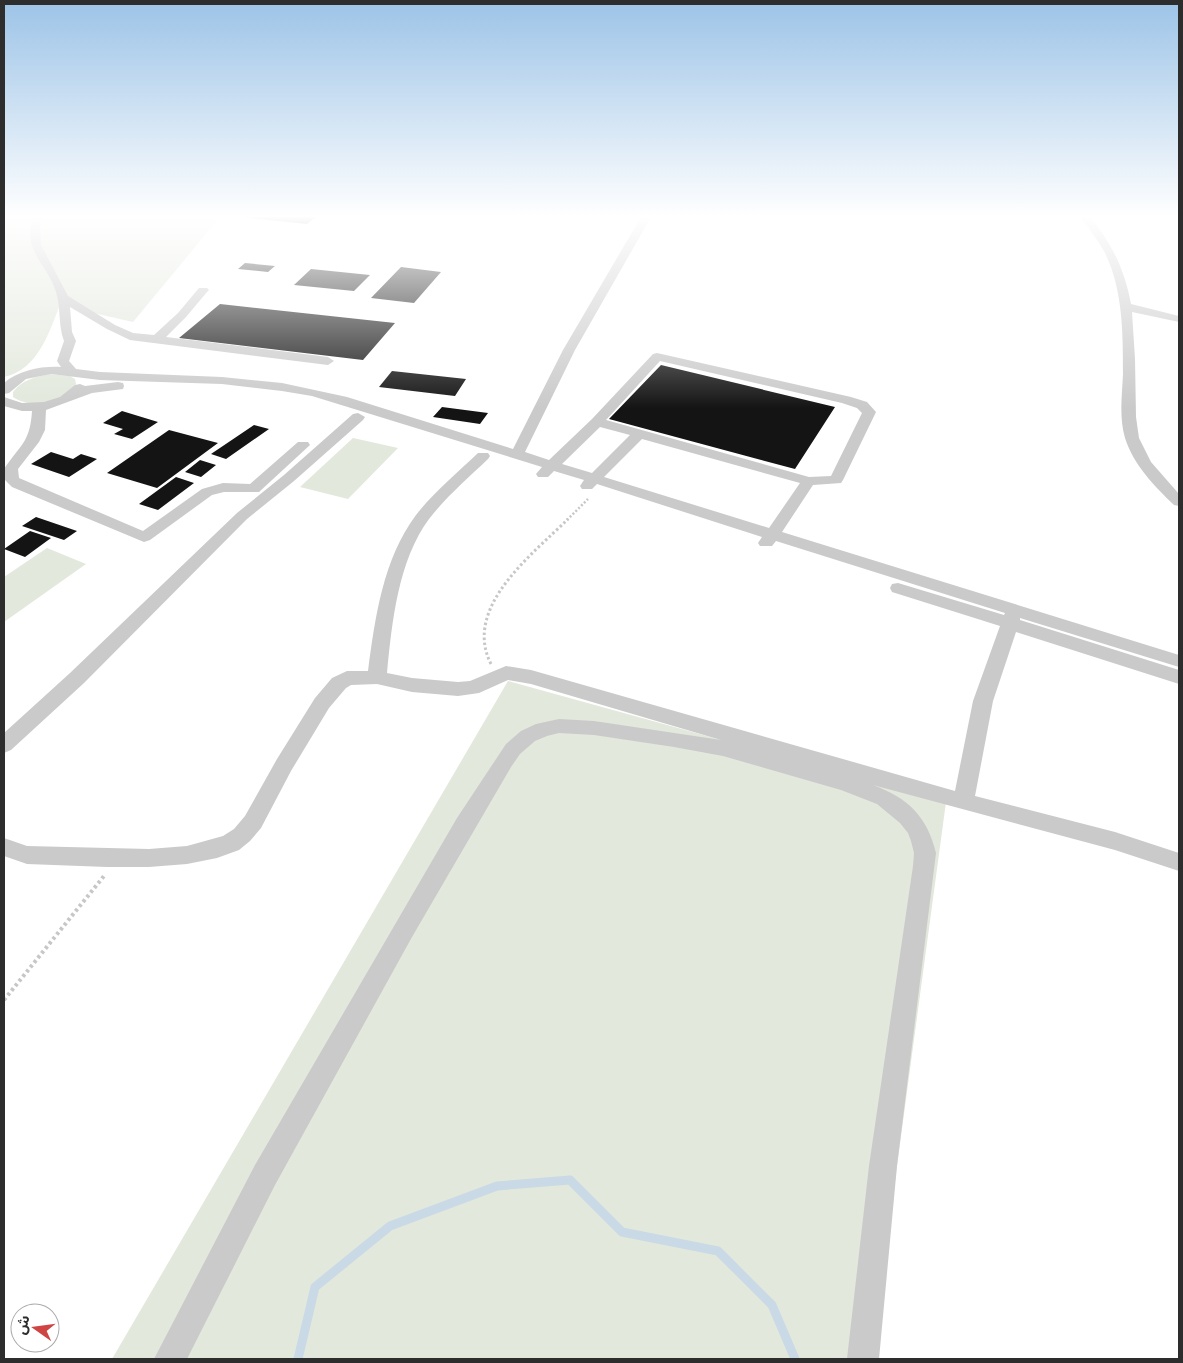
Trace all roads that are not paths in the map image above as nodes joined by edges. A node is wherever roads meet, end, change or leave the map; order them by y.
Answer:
1 (55, 281) edge
2 (609, 281) edge
3 (1121, 281) edge
4 (203, 290) dead end
5 (62, 297) junction
6 (1127, 307) junction
7 (1179, 319) edge
8 (66, 333) junction
9 (156, 340) junction
10 (328, 361) dead end
11 (74, 372) junction
12 (14, 380) edge
13 (4, 390) edge
14 (70, 396) junction
15 (4, 401) edge
16 (39, 406) junction
17 (358, 417) junction
18 (597, 422) junction
19 (639, 434) junction
20 (303, 445) dead end
21 (483, 456) junction
22 (516, 456) junction
23 (546, 471) junction
24 (809, 481) junction
25 (591, 487) junction
26 (1179, 502) edge
27 (768, 540) junction
28 (1012, 617) junction
29 (1179, 662) edge
30 (377, 677) junction
31 (1179, 677) edge
32 (4, 746) edge
33 (963, 802) junction
34 (4, 847) edge
35 (118, 858) joint
36 (1179, 862) edge
37 (170, 1359) edge
38 (863, 1359) edge

1 - 5 street
2 - 22 street
3 - 6 street
4 - 9 street
5 - 8 street
5 - 9 street
6 - 7 street
6 - 26 street
8 - 11 street
8 - 12 street
9 - 10 street
11 - 12 street
11 - 14 street
11 - 22 street
12 - 13 street
14 - 16 street
14 - 17 street
15 - 16 street
16 - 20 street
17 - 21 street
17 - 32 street
18 - 19 street
18 - 23 street
18 - 24 street
19 - 24 street
19 - 25 street
21 - 23 street
21 - 30 street
22 - 23 street
23 - 25 street
24 - 27 street
25 - 27 street
27 - 28 street
28 - 29 street
28 - 31 street
28 - 33 street
30 - 33 street
30 - 35 street
33 - 36 street
34 - 35 street
37 - 38 street

